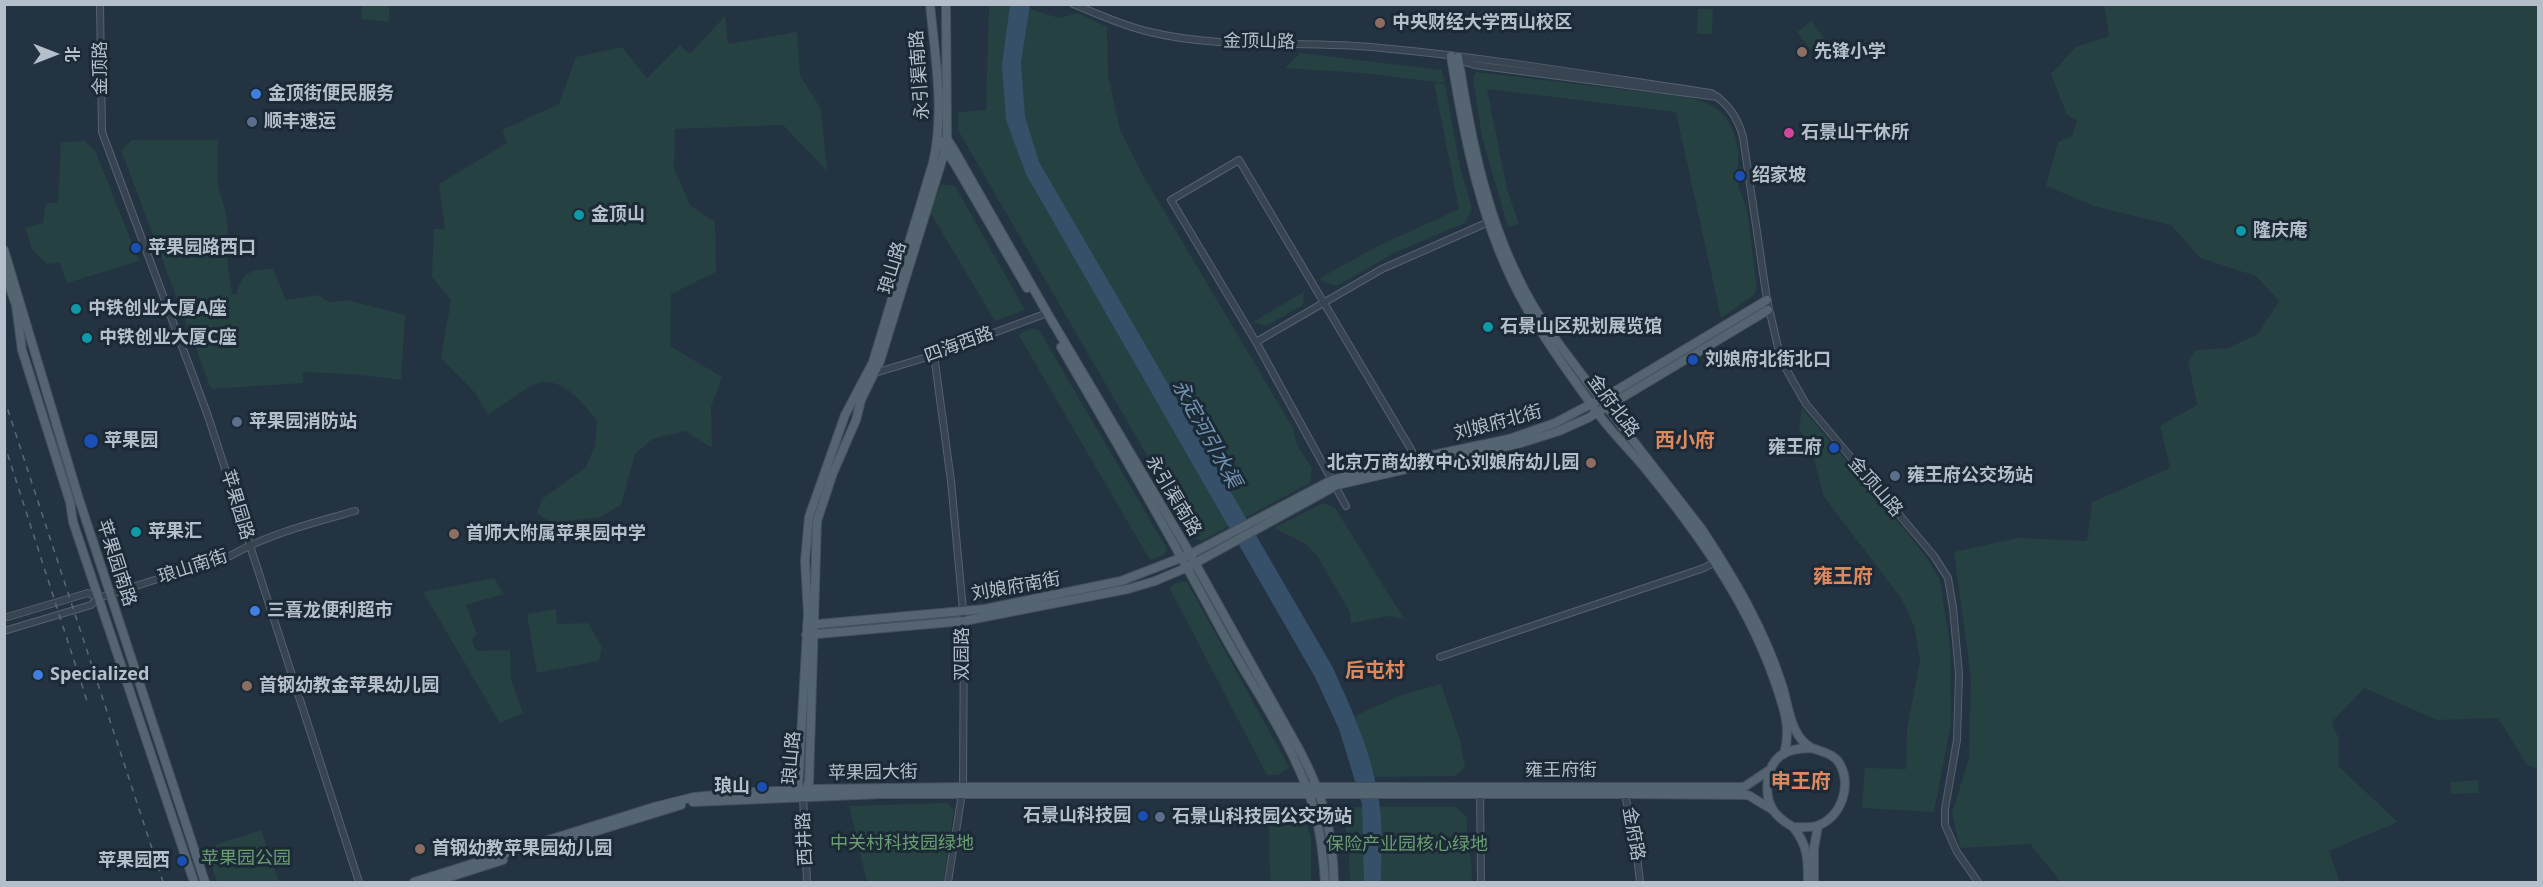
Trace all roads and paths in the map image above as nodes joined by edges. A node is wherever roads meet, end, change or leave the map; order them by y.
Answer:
1 (100, 4) edge
2 (930, 4) edge
3 (946, 4) edge
4 (1073, 4) edge
5 (1456, 58) junction
6 (102, 132) joint
7 (947, 139) junction
8 (938, 144) junction
9 (945, 150) junction
10 (1491, 221) junction
11 (4, 250) edge
12 (4, 271) edge
13 (1767, 300) junction
14 (1323, 303) junction
15 (1768, 309) junction
16 (1042, 315) junction
17 (1256, 342) junction
18 (934, 355) junction
19 (875, 373) junction
20 (1600, 400) junction
21 (1592, 405) junction
22 (1606, 408) junction
23 (1597, 413) junction
24 (1414, 459) junction
25 (1335, 482) junction
26 (1346, 506) dead end
27 (355, 511) dead end
28 (249, 545) junction
29 (1189, 560) junction
30 (1718, 560) junction
31 (111, 594) junction
32 (98, 598) junction
33 (963, 612) junction
34 (4, 618) edge
35 (964, 621) junction
36 (811, 625) junction
37 (4, 631) edge
38 (810, 634) junction
39 (1440, 657) dead end
40 (1812, 748) junction
41 (1784, 754) junction
42 (1771, 769) junction
43 (1480, 786) junction
44 (1624, 790) junction
45 (962, 791) junction
46 (1308, 791) junction
47 (1319, 791) junction
48 (1346, 791) junction
49 (802, 792) junction
50 (1480, 795) junction
51 (1773, 810) junction
52 (1818, 826) junction
53 (1793, 827) junction
54 (194, 882) edge
55 (205, 882) edge
56 (359, 882) edge
57 (414, 882) edge
58 (434, 882) edge
59 (807, 882) edge
60 (948, 882) edge
61 (1325, 882) edge
62 (1334, 882) edge
63 (1481, 882) edge
64 (1640, 882) edge
65 (1808, 882) edge
66 (1814, 882) edge
67 (1978, 882) edge

1 - 6 street, 金顶路
2 - 8 main road, 永引渠南路
3 - 7 main road, 永引渠南路
4 - 5 street, 金顶山路
5 - 10 main road, 金府北路
5 - 13 street, 金顶山路
6 - 28 street, 苹果园路
7 - 8 main road, 永引渠南路
7 - 9 main road, 琅山路
7 - 29 main road, 永引渠南路
8 - 9 main road, 永引渠南路
8 - 36 main road, 琅山路
9 - 16 main road, 永引渠南路
9 - 19 main road, 琅山路
10 - 14 street
10 - 20 main road, 金府北路
10 - 21 main road, 金府北路
11 - 31 main road, 苹果园南路
12 - 32 main road, 苹果园南路
13 - 15 street, 金顶山路
13 - 20 main road, 刘娘府北街
14 - 17 street
14 - 17 street
14 - 24 street
15 - 22 main road, 刘娘府北街
15 - 67 street, 金顶山路
16 - 18 street, 四海西路
16 - 29 main road, 永引渠南路
17 - 25 street
18 - 19 street, 四海西路
18 - 33 street, 双园路
19 - 36 main road, 琅山路
20 - 21 main road, 刘娘府北街
20 - 22 main road, 金府北路
21 - 23 main road, 金府北路
21 - 24 main road, 刘娘府北街
22 - 23 main road, 刘娘府北街
22 - 30 main road, 金府北路
23 - 25 main road, 刘娘府北街
23 - 30 main road, 金府北路
24 - 25 main road, 刘娘府北街
25 - 26 street
25 - 29 main road, 刘娘府北街
27 - 28 street, 琅山南街
28 - 31 street, 琅山南街
28 - 56 street, 苹果园路
29 - 33 main road, 刘娘府南街
29 - 35 main road, 刘娘府南街
29 - 46 main road, 永引渠南路
29 - 47 main road, 永引渠南路
30 - 39 street
30 - 40 main road, 金府北路
30 - 41 main road, 金府北路
31 - 32 street, 琅山南街
31 - 55 main road, 苹果园南路
32 - 34 street
32 - 37 street
32 - 54 main road, 苹果园南路
33 - 35 street, 双园路
33 - 36 main road, 刘娘府南街
35 - 38 main road, 刘娘府南街
35 - 45 street, 双园路
36 - 38 main road, 琅山路
38 - 49 main road, 琅山路
40 - 41 main road
40 - 52 main road
41 - 42 main road
42 - 44 main road, 雍王府街
42 - 51 main road
43 - 44 main road, 雍王府街
43 - 48 main road, 雍王府街
43 - 50 street
44 - 50 main road, 雍王府街
44 - 51 main road, 雍王府街
44 - 64 street, 金府路
45 - 46 main road, 苹果园大街
45 - 49 main road, 苹果园大街
45 - 60 street, 双园路
46 - 47 main road, 苹果园大街
46 - 61 main road, 永引渠南路
47 - 48 main road, 苹果园大街
47 - 62 main road, 永引渠南路
48 - 50 main road, 雍王府街
49 - 57 main road, 苹果园大街
49 - 58 main road, 苹果园大街
49 - 59 street, 西井路
50 - 63 street
51 - 53 main road
52 - 53 main road
52 - 66 main road
53 - 65 main road

